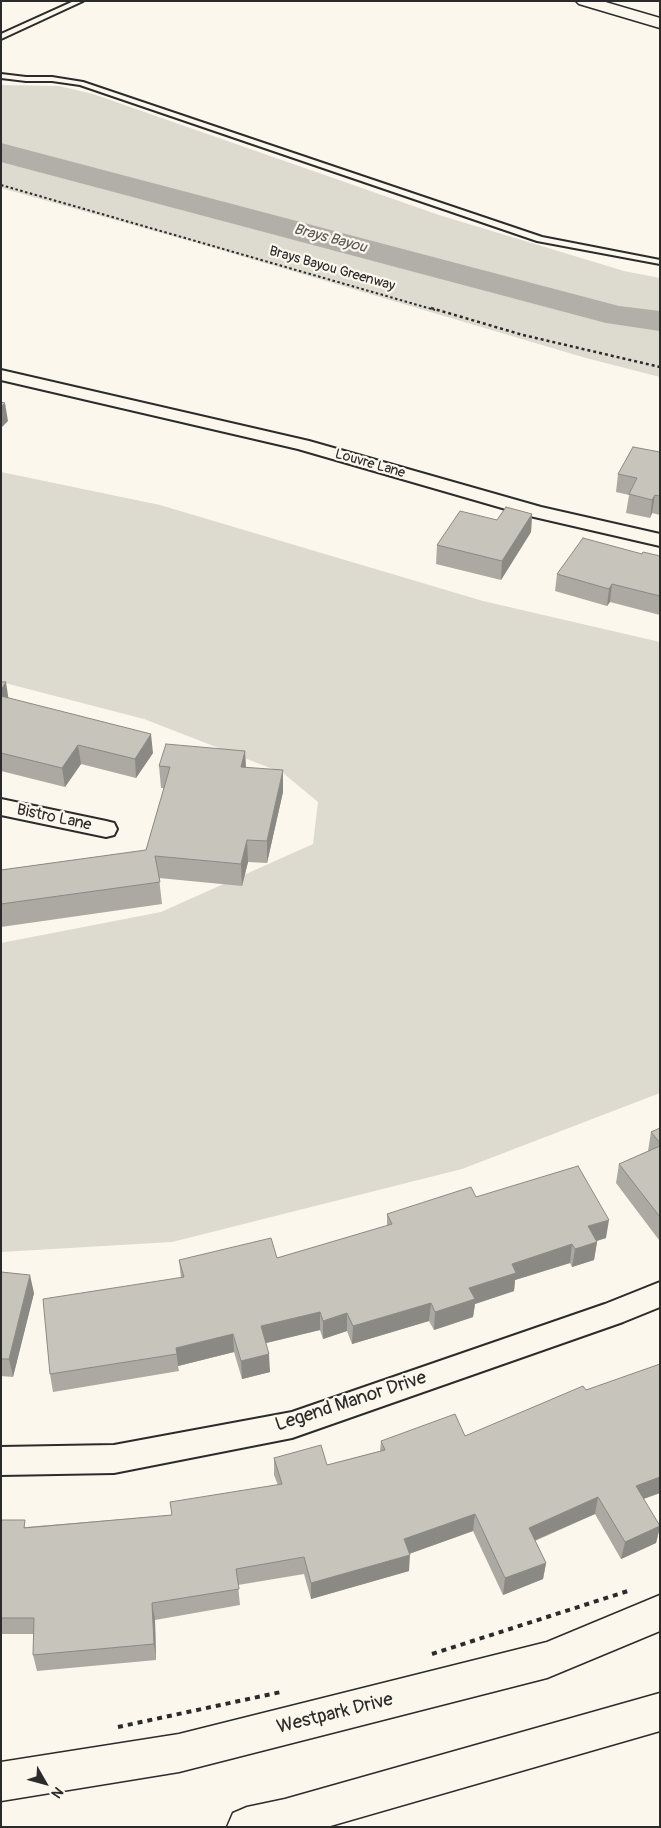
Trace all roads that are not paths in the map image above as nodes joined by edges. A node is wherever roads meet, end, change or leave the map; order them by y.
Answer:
1 (80, 1) edge
2 (584, 1) edge
3 (628, 1) edge
4 (660, 10) edge
5 (660, 23) edge
6 (1, 37) edge
7 (1, 76) edge
8 (660, 262) edge
9 (1, 375) edge
10 (1, 383) edge
11 (80, 393) junction
12 (660, 540) edge
13 (1, 807) edge
14 (106, 829) dead end
15 (660, 1294) edge
16 (1, 1461) edge
17 (650, 1600) edge
18 (660, 1712) edge
19 (1, 1782) edge
20 (247, 1827) edge

1 - 6 lane
2 - 5 main road
3 - 4 main road
7 - 8 lane
9 - 11 street, Louvre Lane
10 - 11 street, Louvre Lane
11 - 12 street, Louvre Lane
13 - 14 street, Bistro Lane
15 - 16 street, Legend Manor Drive
17 - 19 main road, Westpark Drive
18 - 20 main road

